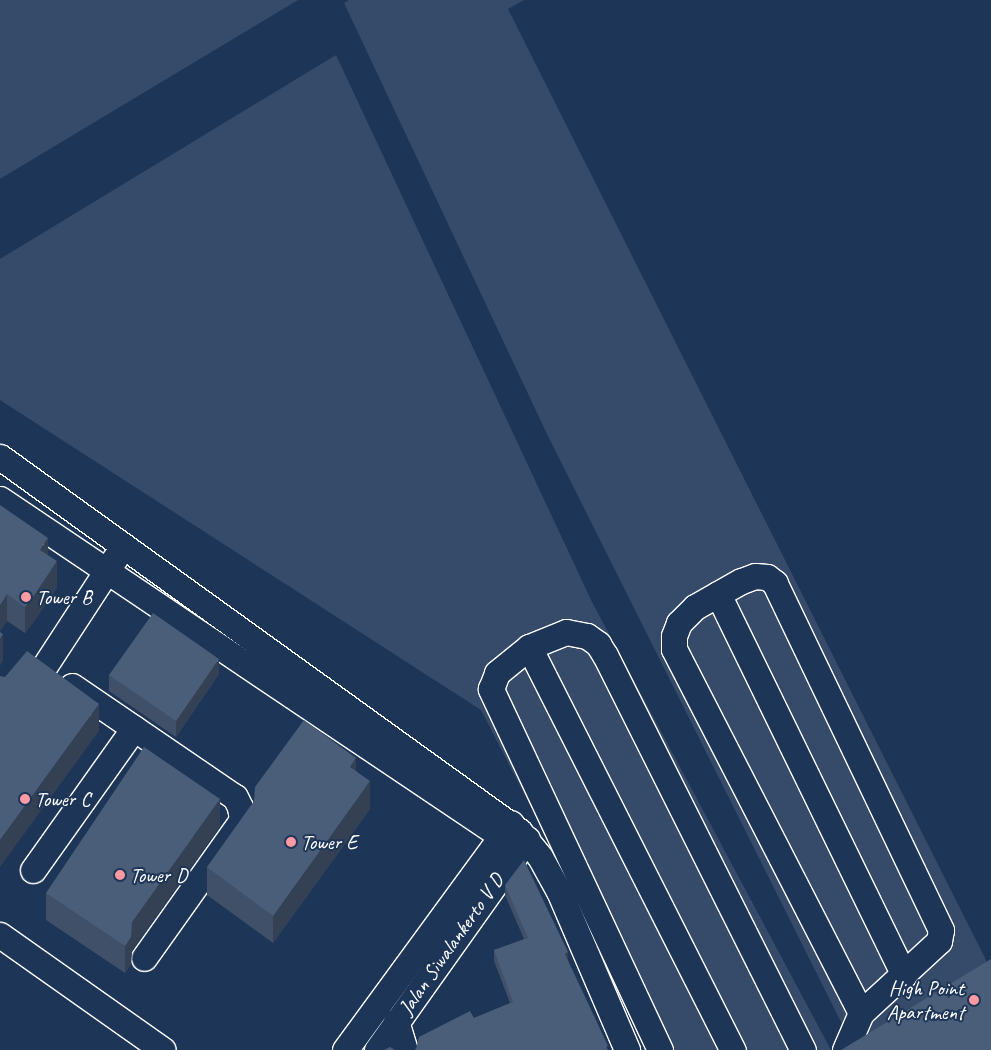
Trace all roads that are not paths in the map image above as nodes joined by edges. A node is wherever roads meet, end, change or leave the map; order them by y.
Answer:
1 (0, 457) edge
2 (0, 499) edge
3 (122, 548) junction
4 (106, 571) junction
5 (718, 594) junction
6 (529, 648) junction
7 (19, 664) edge
8 (44, 667) junction
9 (134, 728) junction
10 (513, 833) junction
11 (33, 870) dead end
12 (0, 935) edge
13 (144, 958) dead end
14 (904, 975) junction
15 (861, 1014) junction
16 (396, 1022) junction
17 (163, 1050) edge
18 (345, 1050) edge
19 (377, 1050) edge
20 (405, 1050) edge
21 (627, 1050) edge
22 (660, 1050) edge
23 (733, 1050) edge
24 (803, 1050) edge
25 (845, 1050) edge

1 - 3 street
2 - 4 street
3 - 4 street
3 - 10 street
4 - 8 street
4 - 10 street
5 - 14 street
5 - 14 street
5 - 15 street
6 - 22 street
6 - 23 street
6 - 24 street
7 - 8 street
8 - 9 street
9 - 11 street
9 - 13 street
10 - 16 street, Jalan Siwalankerto V D
10 - 18 street
10 - 21 street
12 - 17 street
14 - 15 street
15 - 25 street
16 - 19 street, Jalan Siwalankerto V D
16 - 20 street

